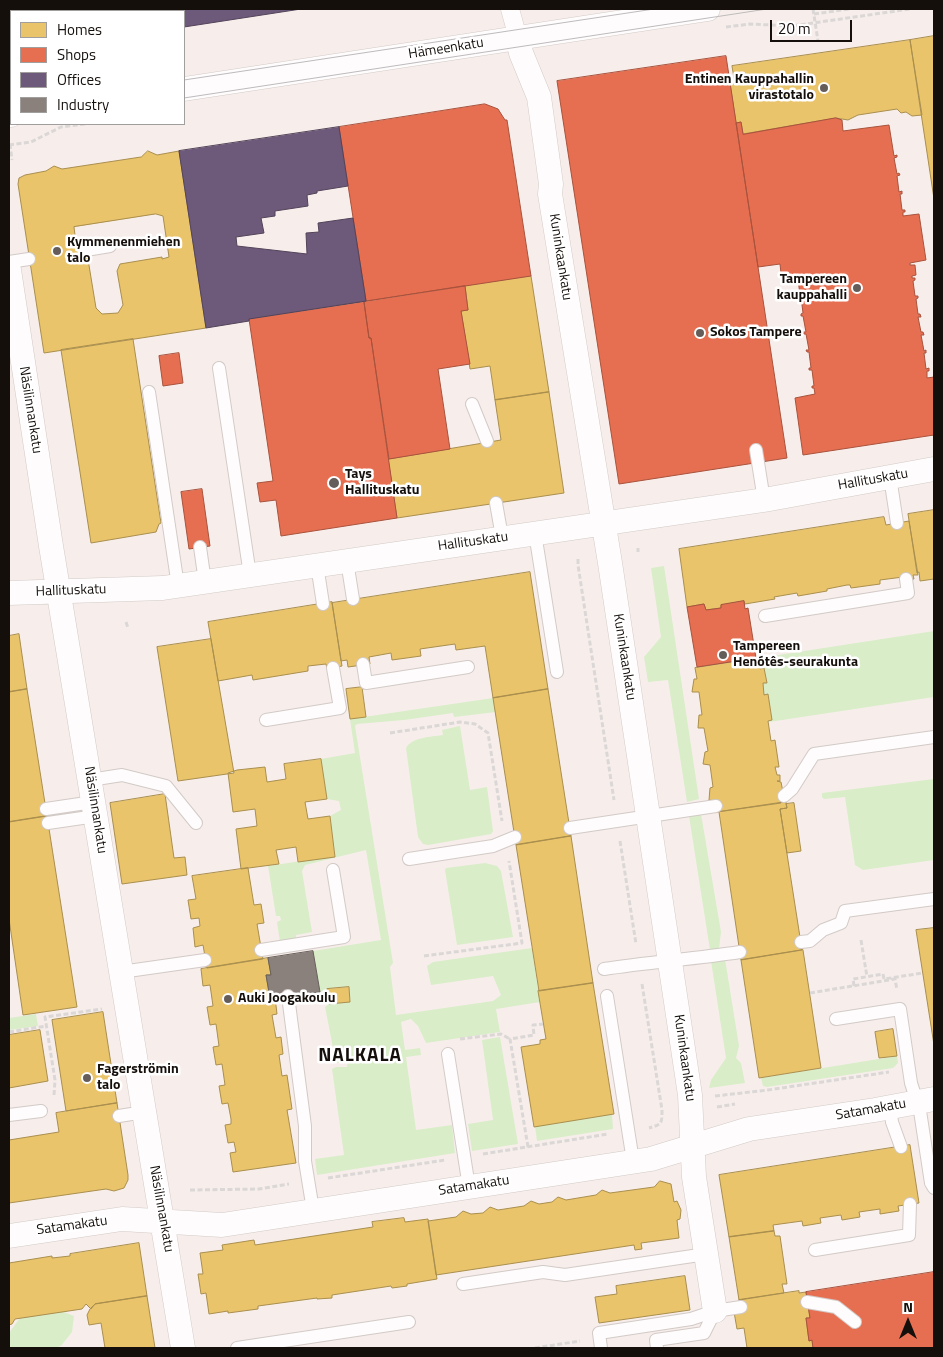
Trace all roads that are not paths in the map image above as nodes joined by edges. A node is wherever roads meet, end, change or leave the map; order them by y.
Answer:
1 (510, 9) edge
2 (708, 9) edge
3 (518, 38) junction
4 (185, 89) edge
5 (110, 246) dead end
6 (86, 250) dead end
7 (29, 259) dead end
8 (9, 262) edge
9 (10, 281) edge
10 (219, 368) dead end
11 (149, 392) dead end
12 (472, 404) dead end
13 (487, 441) dead end
14 (756, 450) dead end
15 (934, 469) edge
16 (890, 476) junction
17 (764, 500) junction
18 (496, 503) dead end
19 (898, 523) dead end
20 (603, 524) junction
21 (535, 533) junction
22 (502, 538) junction
23 (200, 547) dead end
24 (347, 560) junction
25 (317, 565) junction
26 (250, 575) junction
27 (906, 580) dead end
28 (205, 582) junction
29 (178, 586) junction
30 (59, 592) junction
31 (9, 593) edge
32 (353, 599) dead end
33 (323, 604) dead end
34 (765, 616) dead end
35 (363, 664) dead end
36 (468, 667) dead end
37 (333, 668) dead end
38 (557, 672) dead end
39 (266, 720) dead end
40 (934, 737) edge
41 (784, 796) dead end
42 (93, 799) junction
43 (716, 806) dead end
44 (46, 809) dead end
45 (648, 816) junction
46 (48, 823) dead end
47 (196, 823) dead end
48 (570, 828) dead end
49 (515, 837) dead end
50 (409, 859) dead end
51 (333, 870) dead end
52 (934, 899) edge
53 (801, 942) dead end
54 (261, 950) dead end
55 (740, 952) dead end
56 (205, 960) dead end
57 (670, 961) junction
58 (604, 969) dead end
59 (122, 972) junction
60 (288, 996) dead end
61 (607, 996) dead end
62 (836, 1019) dead end
63 (448, 1054) road end
64 (925, 1100) edge
65 (890, 1106) junction
66 (41, 1110) road end
67 (144, 1112) junction
68 (9, 1115) edge
69 (119, 1116) dead end
70 (693, 1146) junction
71 (901, 1146) dead end
72 (633, 1161) junction
73 (469, 1187) junction
74 (934, 1188) edge
75 (910, 1204) dead end
76 (313, 1210) junction
77 (162, 1221) junction
78 (9, 1236) edge
79 (815, 1250) dead end
80 (706, 1254) junction
81 (463, 1284) dead end
82 (807, 1302) dead end
83 (740, 1307) dead end
84 (714, 1311) junction
85 (409, 1322) dead end
86 (855, 1322) dead end
87 (183, 1348) edge
88 (237, 1348) edge
89 (602, 1348) edge
90 (657, 1348) edge

1 - 3 street, Kuninkaankatu
2 - 3 street, Hämeenkatu
3 - 4 street, Hämeenkatu
3 - 20 street, Kuninkaankatu
5 - 6 lane
7 - 8 lane
9 - 30 street, Näsilinnankatu
10 - 26 lane
11 - 29 lane
12 - 13 lane
14 - 17 lane
15 - 16 street, Hallituskatu
16 - 17 street, Hallituskatu
16 - 19 lane
17 - 20 street, Hallituskatu
18 - 22 lane
20 - 21 street, Hallituskatu
20 - 45 street, Kuninkaankatu
21 - 22 street, Hallituskatu
21 - 38 lane
22 - 24 street, Hallituskatu
23 - 28 lane
24 - 25 street, Hallituskatu
24 - 32 lane
25 - 26 street, Hallituskatu
25 - 33 lane
26 - 28 street, Hallituskatu
27 - 34 lane
28 - 29 street, Hallituskatu
29 - 30 street, Hallituskatu
30 - 31 street, Hallituskatu
30 - 42 street, Näsilinnankatu
35 - 36 lane
37 - 39 lane
40 - 41 lane
42 - 44 lane
42 - 46 lane
42 - 47 lane
42 - 59 street, Näsilinnankatu
43 - 45 lane
45 - 48 lane
45 - 57 street, Kuninkaankatu
49 - 50 lane
51 - 54 lane
52 - 53 lane
55 - 57 lane
56 - 59 lane
57 - 58 lane
57 - 70 street, Kuninkaankatu
59 - 67 street, Näsilinnankatu
60 - 76 lane
61 - 72 lane
62 - 64 lane
63 - 73 lane
64 - 65 street, Satamakatu
64 - 74 lane
65 - 70 street, Satamakatu
65 - 71 lane
66 - 68 lane
67 - 69 lane
67 - 77 street, Näsilinnankatu
70 - 72 street, Satamakatu
70 - 80 street, Kuninkaankatu
72 - 73 street, Satamakatu
73 - 76 street, Satamakatu
75 - 79 lane
76 - 77 street, Satamakatu
77 - 78 street, Satamakatu
77 - 87 street, Näsilinnankatu
80 - 81 lane
80 - 84 street, Kuninkaankatu
82 - 86 lane
83 - 84 lane
84 - 89 lane
84 - 90 lane
85 - 88 lane

